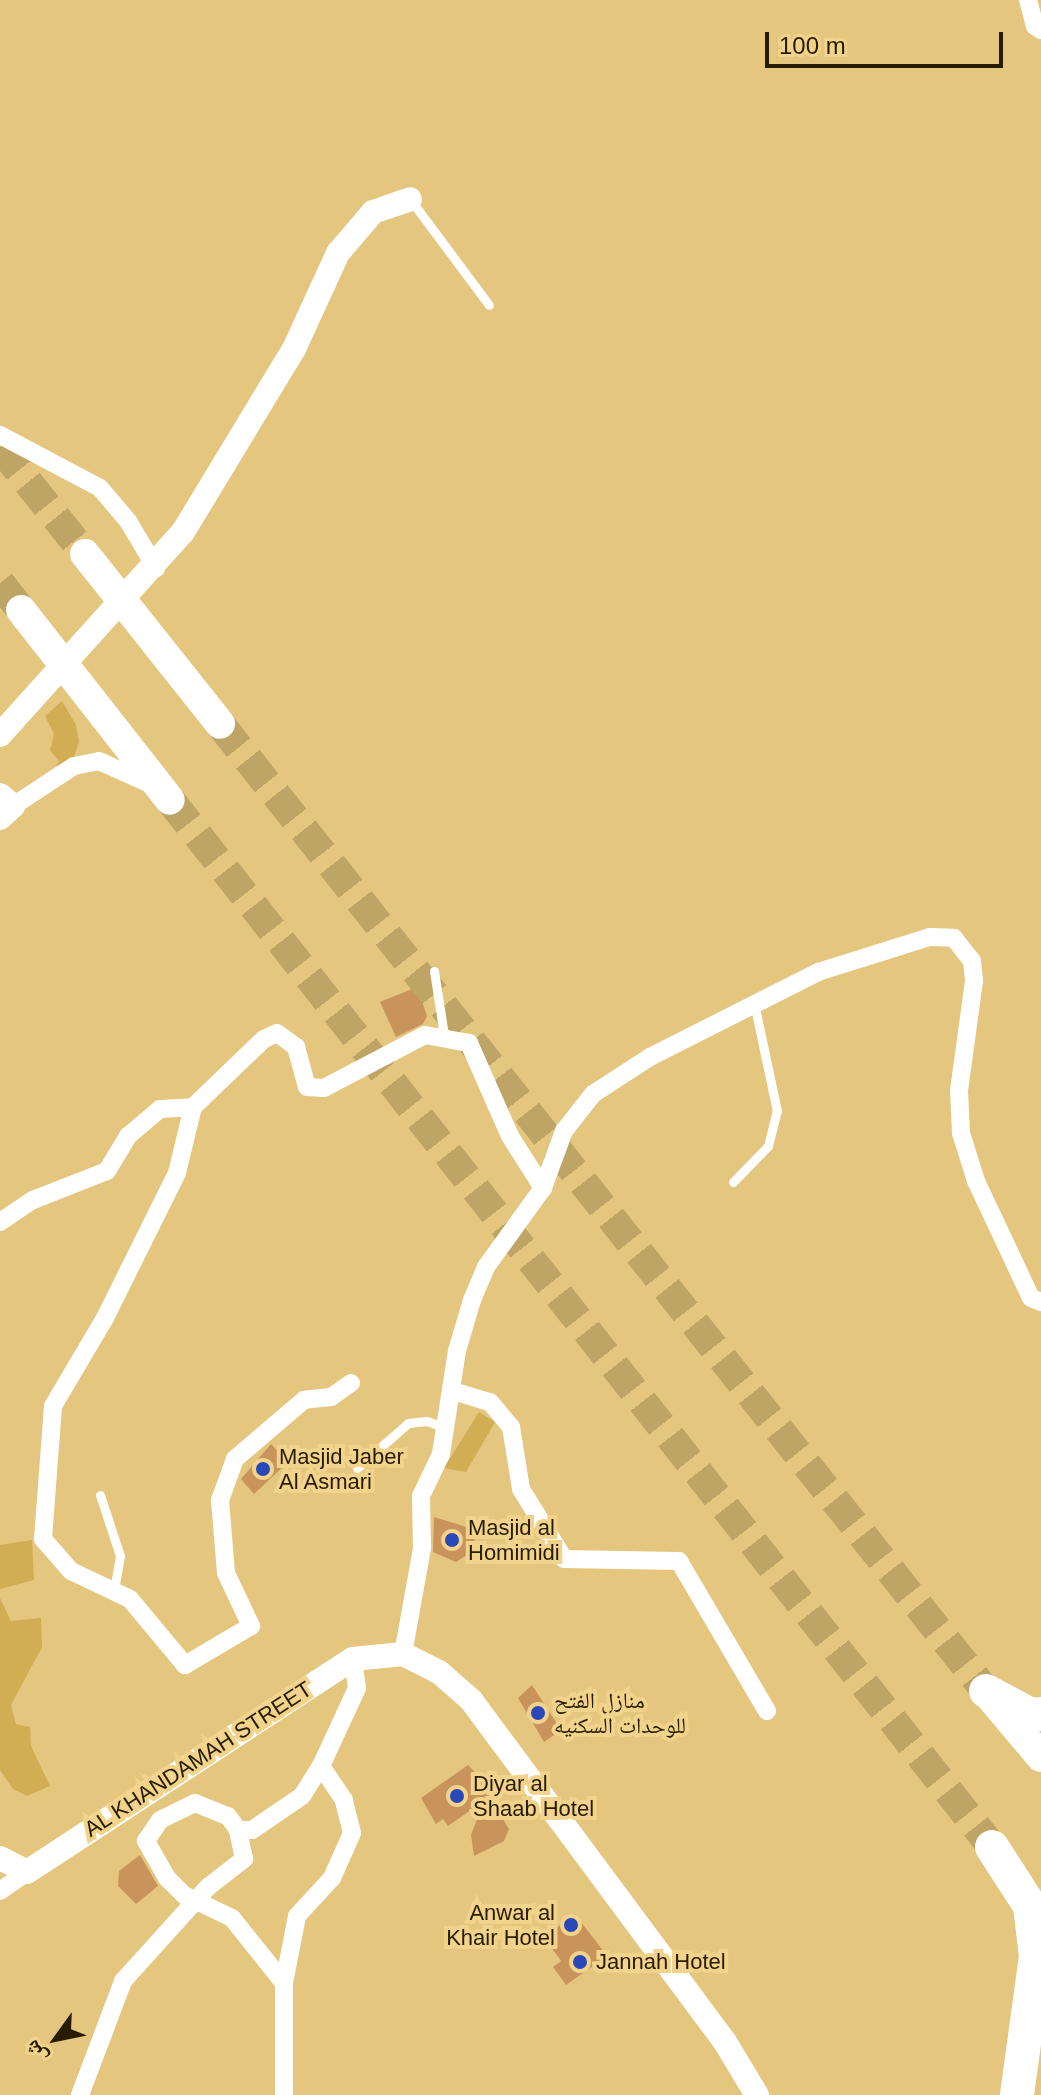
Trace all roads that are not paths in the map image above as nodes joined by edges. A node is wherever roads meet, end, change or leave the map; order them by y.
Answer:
1 (1028, 0) edge
2 (1041, 30) edge
3 (410, 199) joint
4 (489, 305) dead end
5 (0, 435) edge
6 (85, 554) tunnel mouth
7 (156, 568) junction
8 (21, 610) tunnel mouth
9 (220, 724) tunnel mouth
10 (0, 735) edge
11 (166, 794) joint
12 (4, 807) edge
13 (434, 971) dead end
14 (754, 1003) junction
15 (444, 1035) junction
16 (193, 1107) junction
17 (733, 1182) dead end
18 (543, 1188) junction
19 (0, 1222) edge
20 (1041, 1302) edge
21 (351, 1383) dead end
22 (453, 1391) junction
23 (443, 1427) junction
24 (357, 1468) dead end
25 (100, 1495) dead end
26 (114, 1590) junction
27 (403, 1654) junction
28 (353, 1659) junction
29 (986, 1691) joint
30 (767, 1711) dead end
31 (1041, 1714) edge
32 (1041, 1757) edge
33 (321, 1766) junction
34 (238, 1830) junction
35 (992, 1847) joint
36 (0, 1858) edge
37 (27, 1872) junction
38 (0, 1891) edge
39 (197, 1899) junction
40 (1041, 1899) edge
41 (284, 1983) junction
42 (80, 2095) edge
43 (284, 2095) edge
44 (757, 2095) edge
45 (1017, 2095) edge

1 - 2 street
3 - 4 lane
3 - 7 street
5 - 7 street
6 - 9 main road
7 - 10 street
8 - 11 main road
11 - 12 street
13 - 15 lane
14 - 17 lane
14 - 18 street
14 - 20 street
15 - 16 street
15 - 18 street
16 - 19 street
16 - 26 street
18 - 22 street
21 - 26 street
22 - 23 street
22 - 30 street
23 - 24 lane
23 - 27 street
25 - 26 lane
27 - 28 street, AL KHANDAMAH STREET
27 - 44 street
28 - 33 street
28 - 37 street, AL KHANDAMAH STREET
29 - 31 highway
29 - 32 main road
33 - 34 street
33 - 41 street
34 - 39 street
34 - 39 street
35 - 40 main road
35 - 45 highway
36 - 37 street
37 - 38 street
39 - 41 street
39 - 42 street
41 - 43 street

